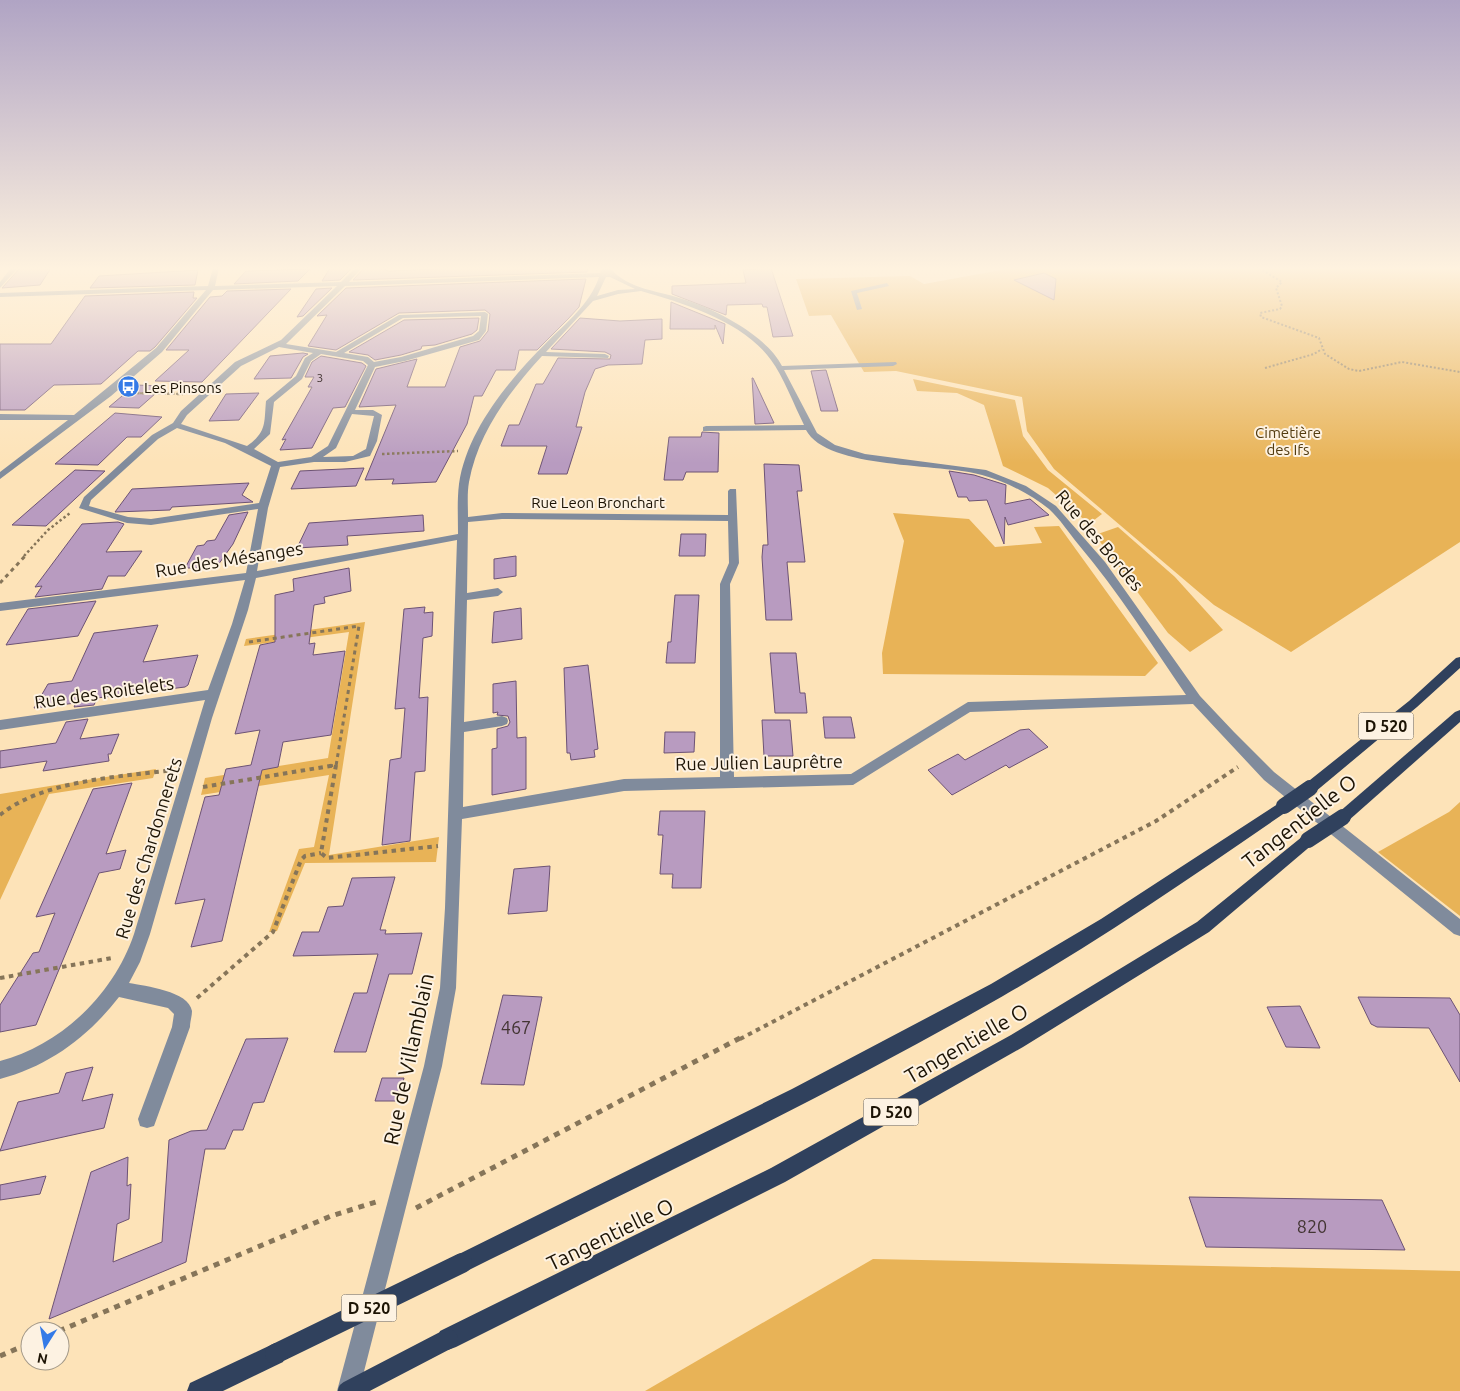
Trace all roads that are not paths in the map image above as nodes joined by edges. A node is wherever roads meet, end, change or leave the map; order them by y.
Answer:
1 (175, 333) edge
2 (293, 333) edge
3 (372, 333) edge
4 (480, 333) edge
5 (560, 333) edge
6 (745, 333) edge
7 (280, 345) junction
8 (320, 351) junction
9 (338, 354) junction
10 (540, 354) junction
11 (605, 356) dead end
12 (893, 364) dead end
13 (372, 365) junction
14 (779, 368) junction
15 (351, 412) junction
16 (0, 417) edge
17 (77, 418) junction
18 (176, 425) junction
19 (808, 427) junction
20 (706, 429) dead end
21 (247, 450) junction
22 (314, 459) junction
23 (276, 465) junction
24 (0, 476) edge
25 (733, 491) dead end
26 (264, 505) junction
27 (733, 518) junction
28 (463, 520) junction
29 (462, 536) junction
30 (251, 576) junction
31 (498, 592) dead end
32 (461, 597) junction
33 (0, 607) edge
34 (1460, 660) edge
35 (213, 694) junction
36 (1196, 699) junction
37 (1460, 715) edge
38 (502, 721) dead end
39 (0, 725) edge
40 (458, 728) junction
41 (727, 782) junction
42 (455, 814) junction
43 (1460, 929) edge
44 (116, 988) junction
45 (0, 1070) edge
46 (147, 1119) dead end
47 (198, 1391) edge
48 (348, 1391) edge

1 - 17 street
2 - 7 street
3 - 9 street
4 - 13 street
5 - 10 street, Rue de Villamblain
6 - 14 street, Rue des Bordes
7 - 8 street
7 - 18 street
8 - 9 street
8 - 21 street
9 - 13 street
10 - 11 street
10 - 28 street, Rue de Villamblain
12 - 14 street
13 - 15 street
14 - 19 street, Rue des Bordes
15 - 22 street
15 - 22 street
16 - 17 street
17 - 24 street
18 - 21 street
18 - 26 street
19 - 20 street
19 - 36 street, Rue des Bordes
21 - 23 street
22 - 23 street
23 - 26 street, Rue des Chardonnerets
25 - 27 street
26 - 30 street, Rue des Chardonnerets
27 - 28 street, Rue Leon Bronchart
27 - 41 street
28 - 29 street, Rue de Villamblain
29 - 30 street, Rue des Mésanges
29 - 32 street, Rue de Villamblain
30 - 33 street, Rue des Mésanges
30 - 35 street, Rue des Chardonnerets
31 - 32 street
32 - 40 street, Rue de Villamblain
34 - 47 main road, Tangentielle O / D 520, bridge
35 - 39 street, Rue des Roitelets
35 - 44 street, Rue des Chardonnerets
36 - 41 street, Rue Julien Lauprêtre
36 - 43 street, Rue des Bordes
37 - 48 main road, Tangentielle O / D 520, bridge
38 - 40 street
40 - 42 street, Rue de Villamblain
41 - 42 street, Rue Julien Lauprêtre
42 - 48 street, Rue de Villamblain
44 - 45 street, Rue des Chardonnerets
44 - 46 street

